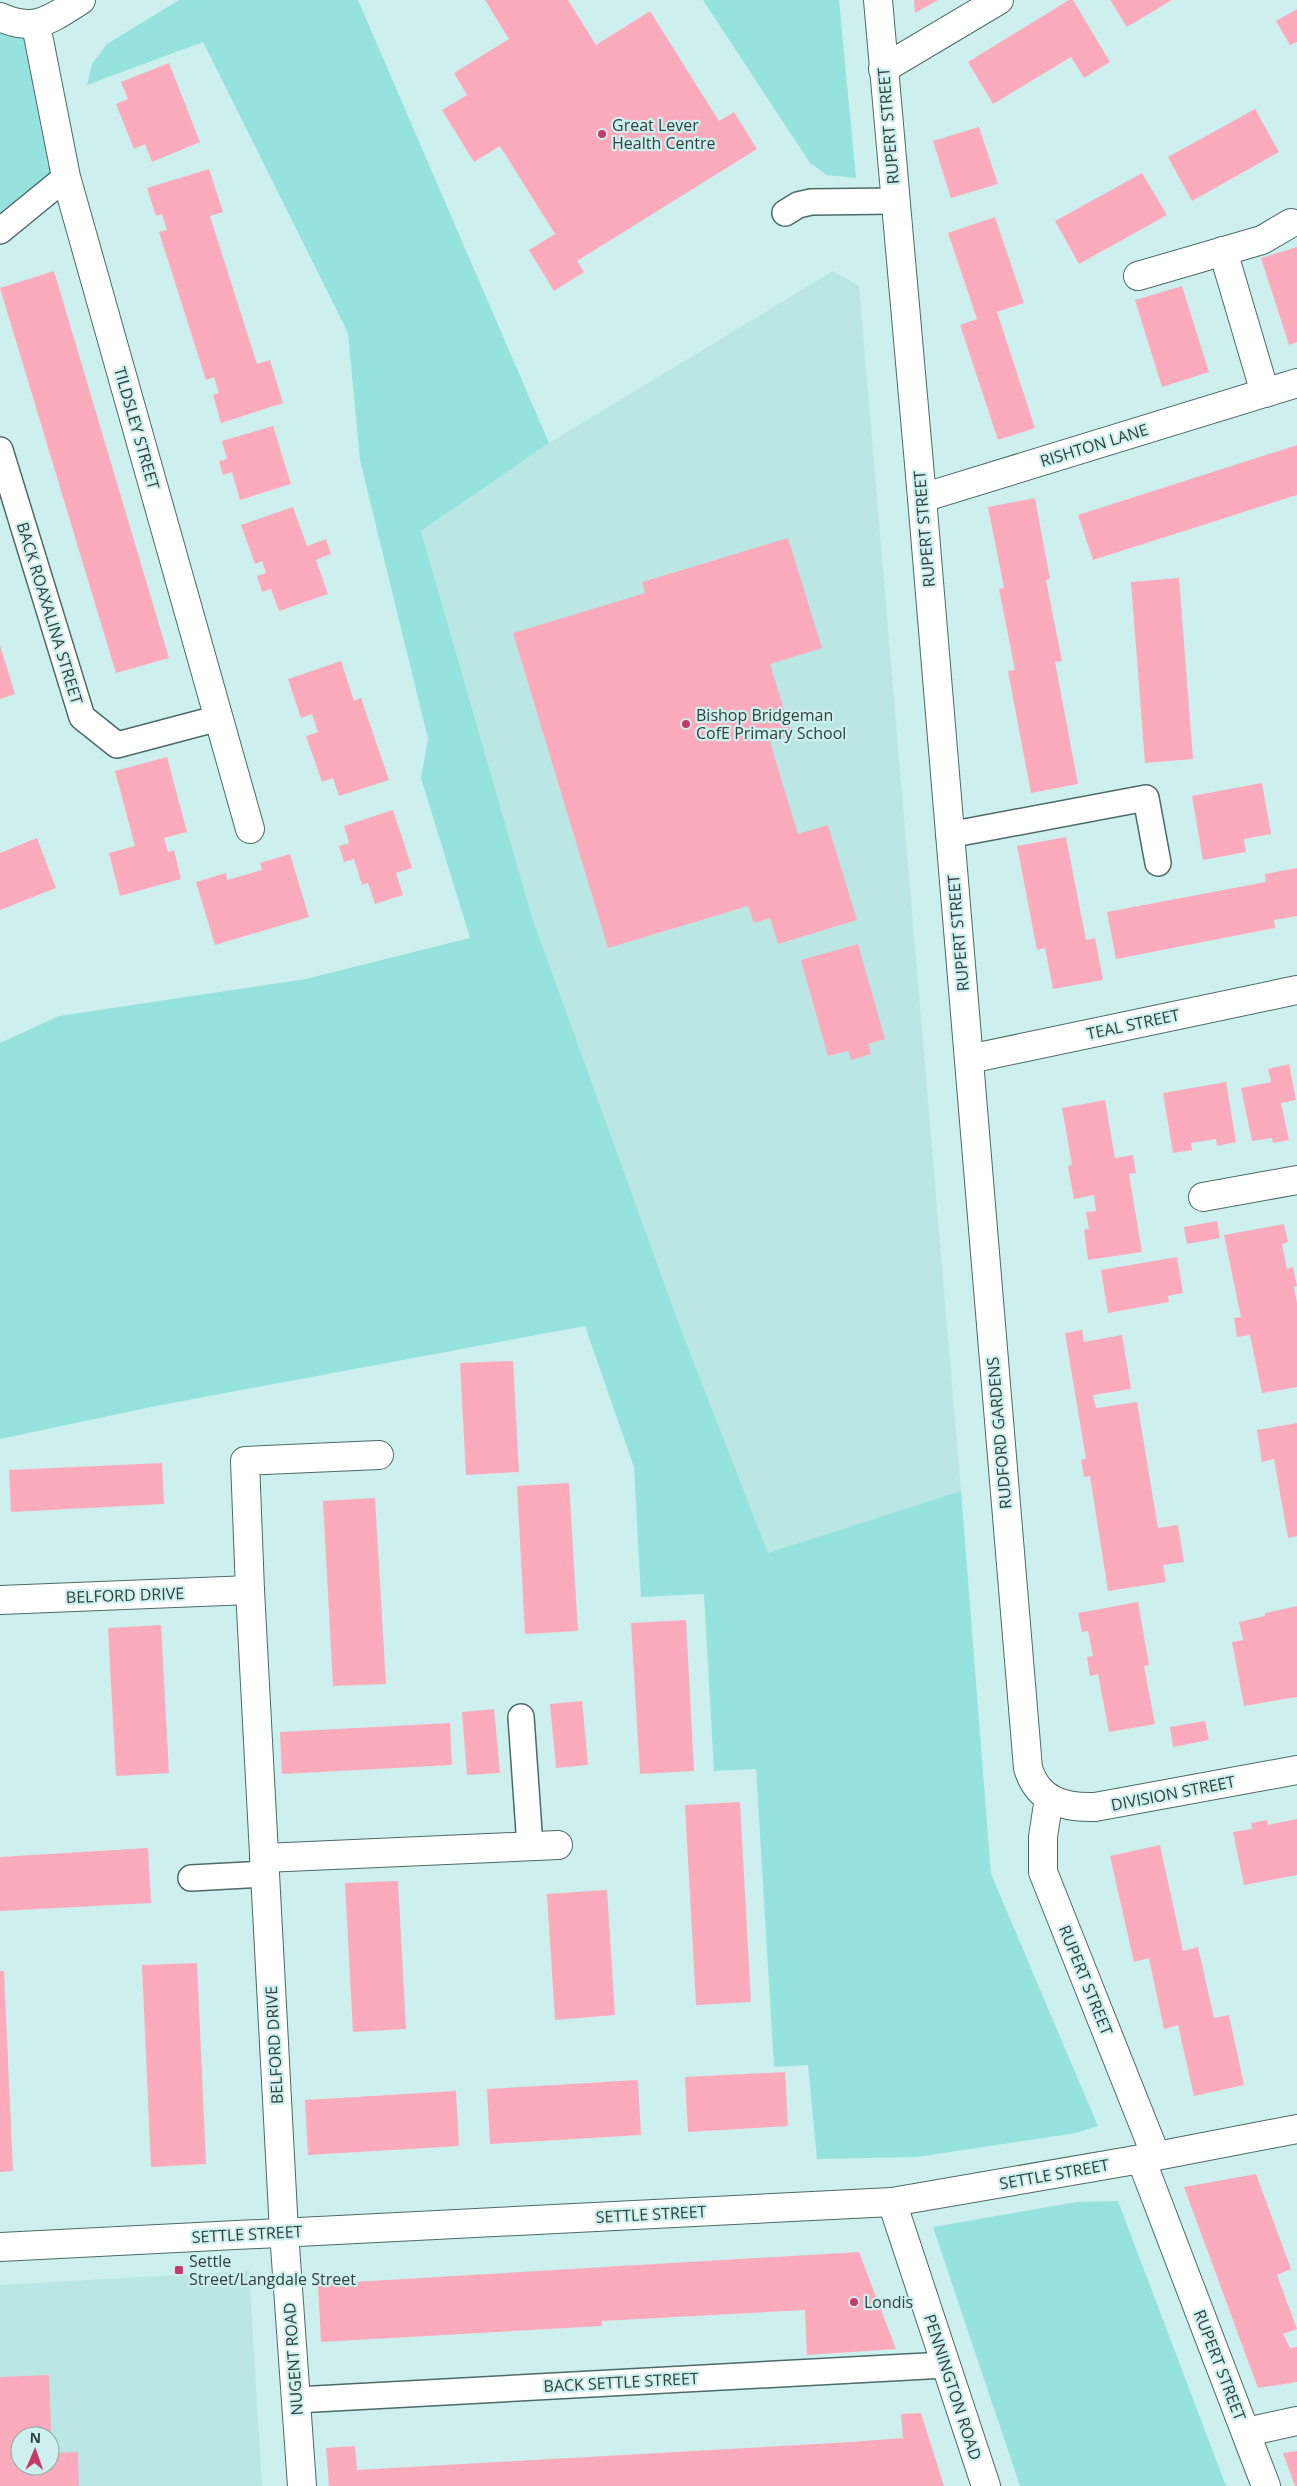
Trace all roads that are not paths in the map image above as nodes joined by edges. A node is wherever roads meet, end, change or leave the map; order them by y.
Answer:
1 (81, 0) edge
2 (878, 0) edge
3 (999, 0) edge
4 (0, 16) edge
5 (36, 25) junction
6 (883, 69) junction
7 (66, 177) junction
8 (895, 201) junction
9 (785, 213) dead end
10 (1291, 223) dead end
11 (0, 231) edge
12 (1223, 251) junction
13 (1138, 276) dead end
14 (1297, 383) edge
15 (1265, 393) junction
16 (0, 450) edge
17 (922, 498) junction
18 (219, 718) junction
19 (250, 829) dead end
20 (949, 835) junction
21 (1158, 863) dead end
22 (1297, 990) edge
23 (969, 1059) junction
24 (1297, 1180) edge
25 (1203, 1197) dead end
26 (379, 1455) dead end
27 (250, 1590) junction
28 (0, 1600) edge
29 (521, 1717) dead end
30 (1297, 1770) edge
31 (1049, 1798) junction
32 (558, 1845) dead end
33 (530, 1846) junction
34 (265, 1866) junction
35 (191, 1878) dead end
36 (1297, 2129) edge
37 (1149, 2158) junction
38 (892, 2202) junction
39 (284, 2232) junction
40 (0, 2247) edge
41 (945, 2365) junction
42 (296, 2400) junction
43 (1297, 2421) edge
44 (1246, 2432) junction
45 (302, 2486) edge
46 (986, 2486) edge
47 (1266, 2486) edge

1 - 5 street
2 - 6 street, RUPERT STREET
3 - 6 street
4 - 5 street
5 - 7 street, TILDSLEY STREET
6 - 8 street, RUPERT STREET
7 - 11 lane
7 - 18 street, TILDSLEY STREET
8 - 9 lane
8 - 17 street, RUPERT STREET
10 - 12 street
12 - 13 street
12 - 15 street
14 - 15 street, RISHTON LANE
15 - 17 street, RISHTON LANE
16 - 18 lane, BACK ROAXALINA STREET
17 - 20 street, RUPERT STREET
18 - 19 street, TILDSLEY STREET
20 - 21 lane
20 - 23 street, RUPERT STREET
22 - 23 street, TEAL STREET
23 - 31 street, RUDFORD GARDENS
24 - 25 street
26 - 27 street, BELFORD DRIVE
27 - 28 street, BELFORD DRIVE
27 - 34 street, BELFORD DRIVE
29 - 33 lane
30 - 31 street, DIVISION STREET
31 - 37 street, RUPERT STREET
32 - 33 street
33 - 34 street
34 - 35 lane
34 - 39 street, BELFORD DRIVE
36 - 37 street, SETTLE STREET
37 - 38 street, SETTLE STREET
37 - 44 street, RUPERT STREET
38 - 39 street, SETTLE STREET
38 - 41 street, PENNINGTON ROAD
39 - 40 street, SETTLE STREET
39 - 42 street, NUGENT ROAD
41 - 42 lane, BACK SETTLE STREET
41 - 46 street, PENNINGTON ROAD
42 - 45 street, NUGENT ROAD
43 - 44 street
44 - 47 street, RUPERT STREET

